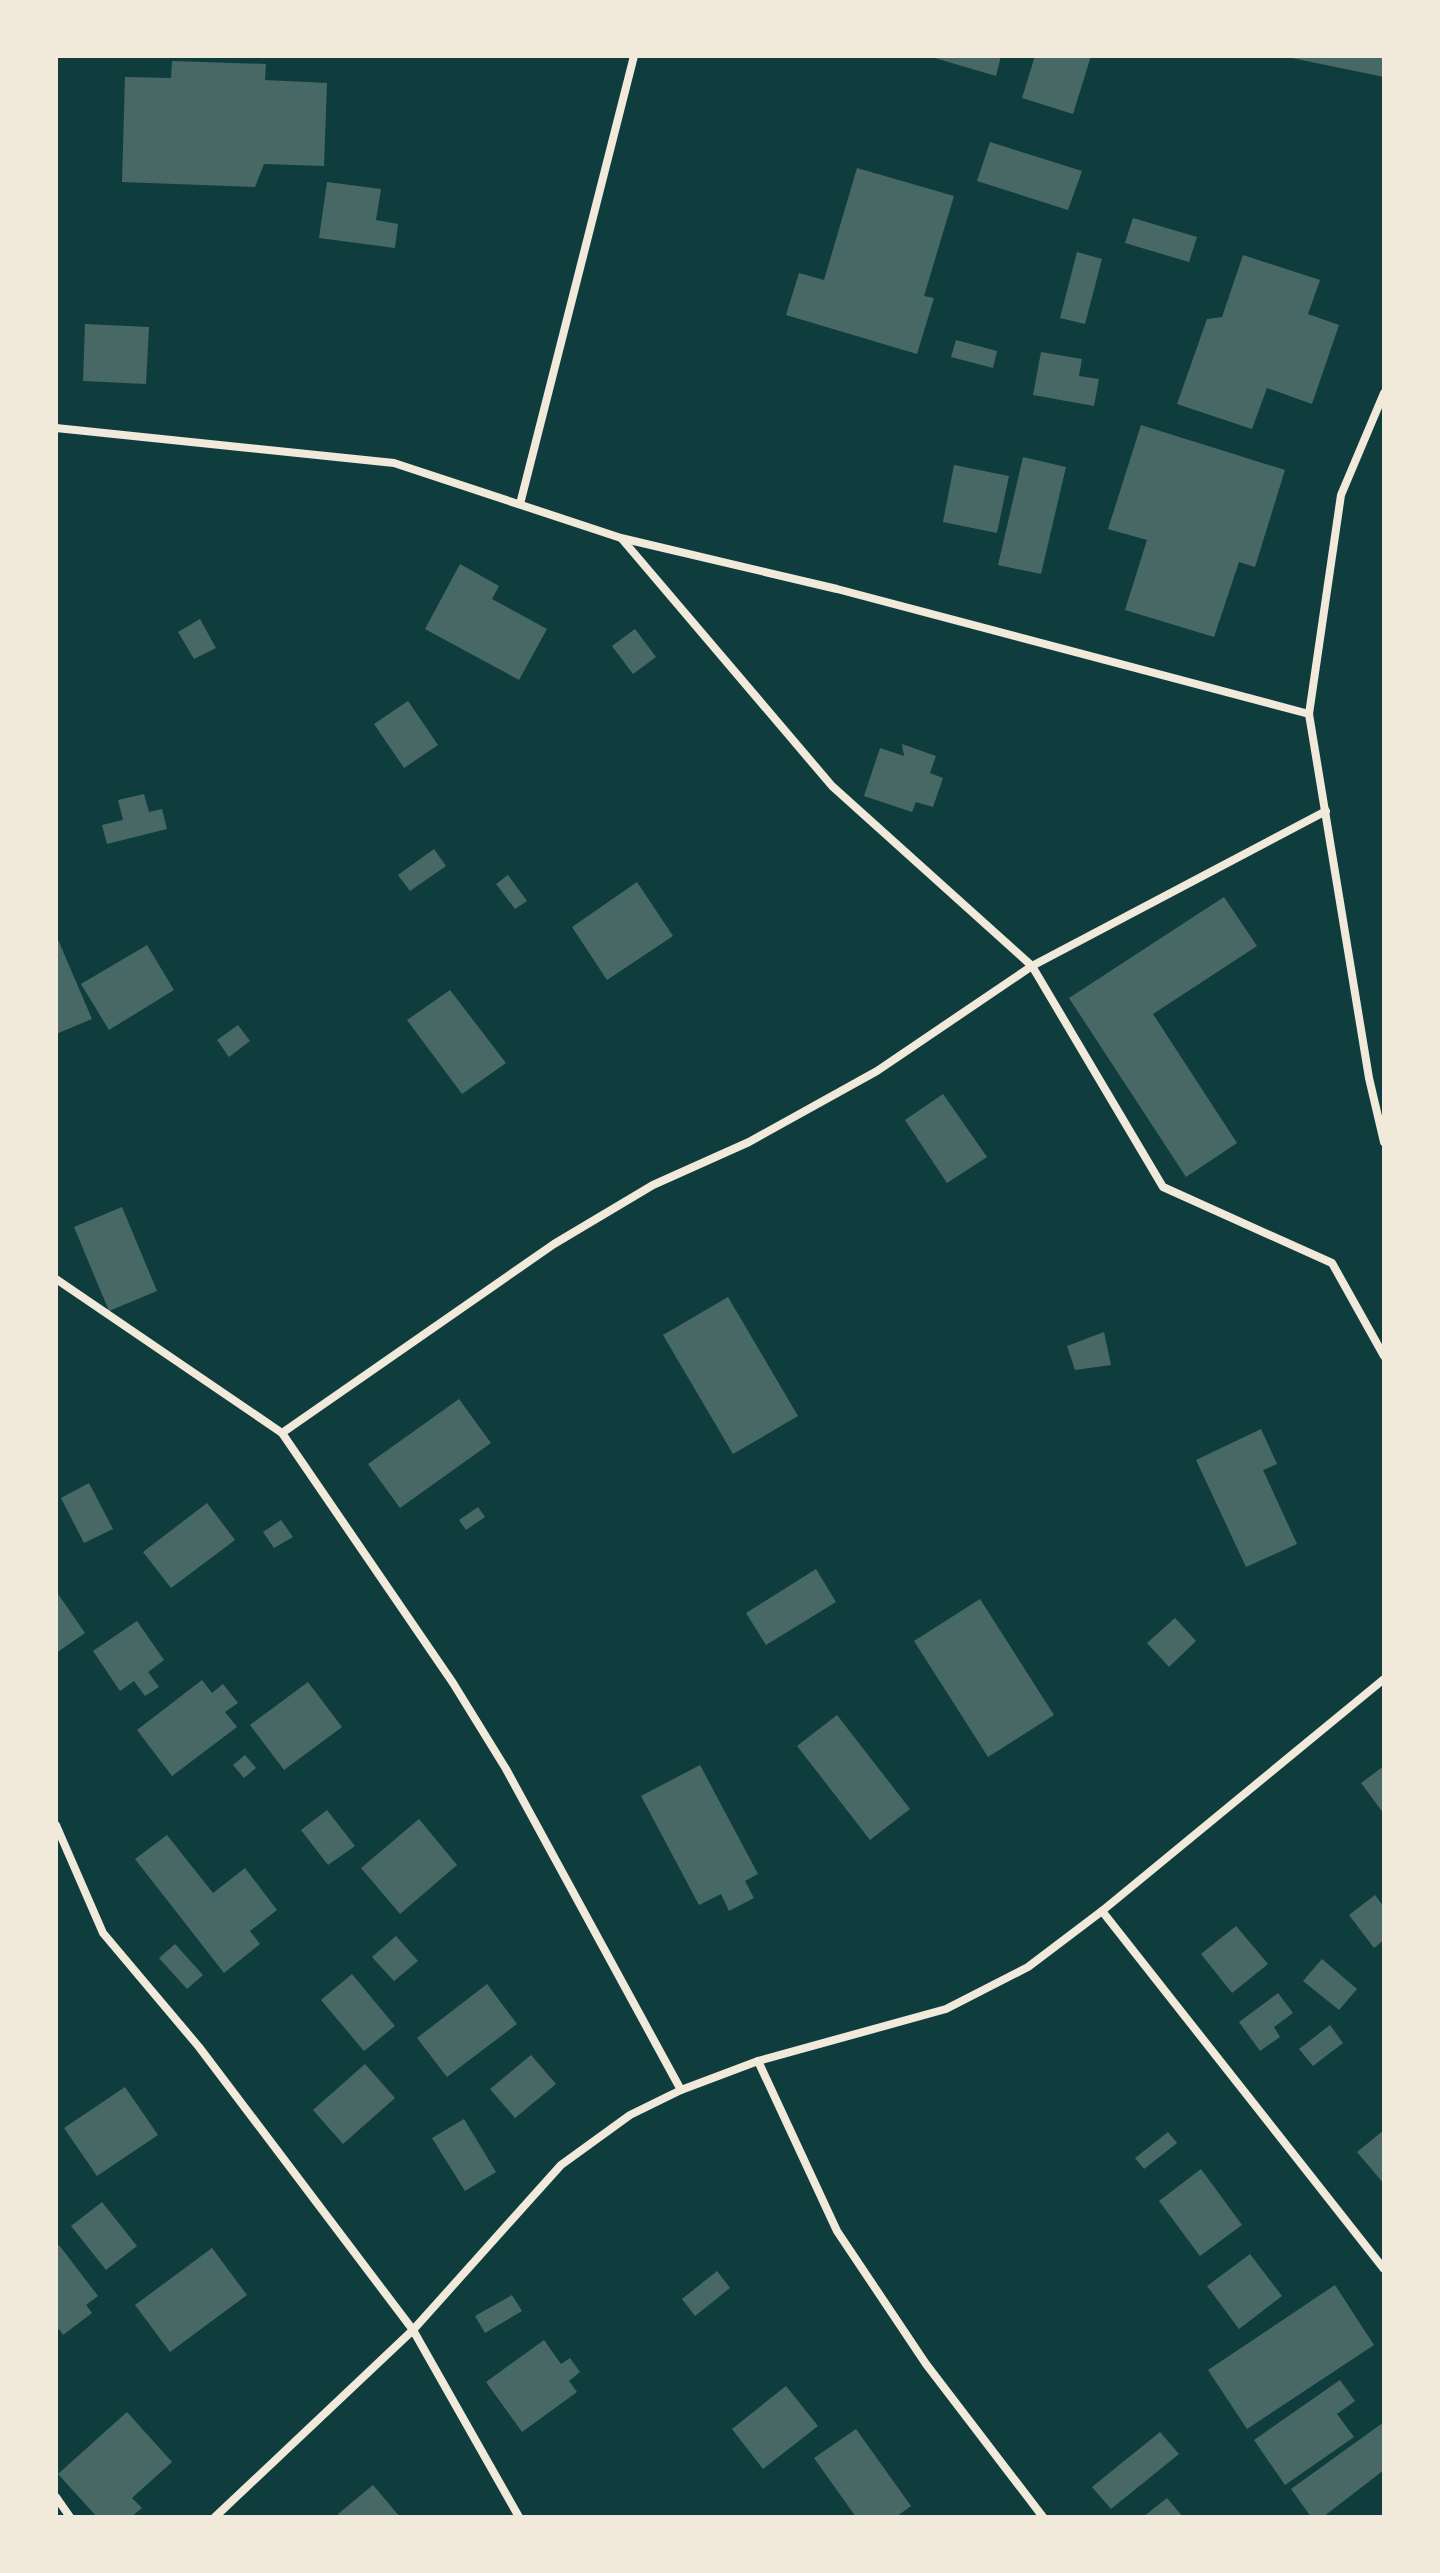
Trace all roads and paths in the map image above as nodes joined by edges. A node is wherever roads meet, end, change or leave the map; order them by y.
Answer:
1 (634, 56) edge
2 (1384, 393) edge
3 (56, 428) edge
4 (520, 504) junction
5 (621, 538) junction
6 (1309, 714) junction
7 (1326, 811) junction
8 (1032, 966) junction
9 (1384, 1142) edge
10 (56, 1279) edge
11 (1384, 1356) edge
12 (282, 1433) junction
13 (1384, 1679) edge
14 (56, 1825) edge
15 (1102, 1911) junction
16 (758, 2061) junction
17 (681, 2090) junction
18 (1384, 2269) edge
19 (413, 2330) junction
20 (56, 2497) edge
21 (70, 2517) edge
22 (215, 2517) edge
23 (519, 2517) edge
24 (1043, 2517) edge

1 - 4 street
2 - 6 street
3 - 4 street
4 - 5 street
5 - 6 street
5 - 8 street
6 - 7 street
7 - 8 street
7 - 9 street
8 - 11 street
8 - 12 street
10 - 12 street
12 - 17 street
13 - 15 street
14 - 19 street
15 - 16 street
15 - 18 street
16 - 17 street
16 - 24 street
17 - 19 street
19 - 22 street
19 - 23 street
20 - 21 street

